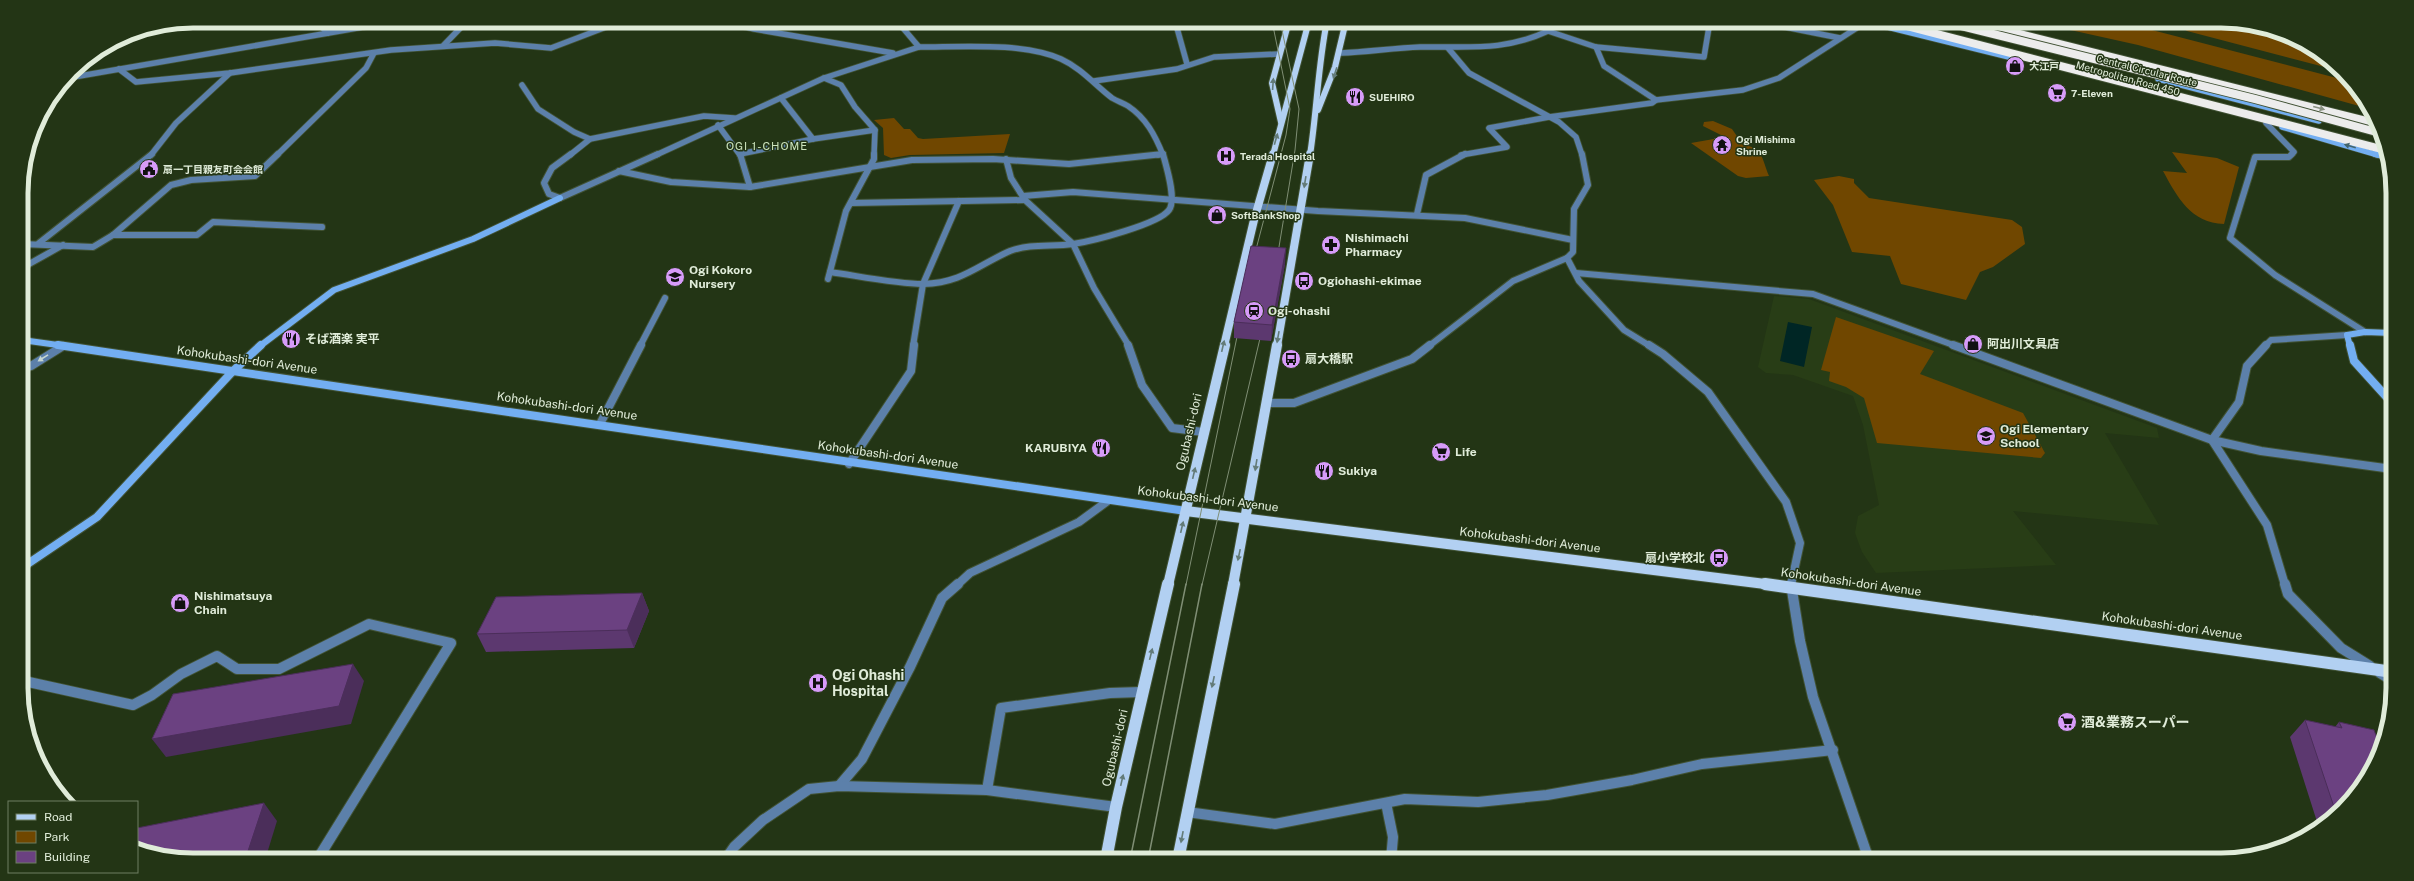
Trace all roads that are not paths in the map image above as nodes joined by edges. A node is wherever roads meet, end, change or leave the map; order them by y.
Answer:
1 (323, 28) edge
2 (357, 28) edge
3 (460, 28) edge
4 (604, 28) edge
5 (749, 28) edge
6 (903, 28) edge
7 (1177, 28) edge
8 (1286, 28) edge
9 (1307, 28) edge
10 (1326, 28) edge
11 (1345, 28) edge
12 (1549, 28) edge
13 (1709, 28) edge
14 (1790, 28) edge
15 (1854, 28) edge
16 (1892, 28) edge
17 (1915, 28) edge
18 (1937, 28) edge
19 (1955, 28) edge
20 (1969, 28) edge
21 (1983, 28) edge
22 (1996, 28) edge
23 (1548, 31) junction
24 (328, 33) junction
25 (1840, 38) junction
26 (443, 46) junction
27 (919, 47) junction
28 (1596, 47) junction
29 (1448, 48) junction
30 (2044, 50) junction
31 (374, 52) junction
32 (894, 53) junction
33 (1341, 53) junction
34 (1279, 54) junction
35 (1187, 64) junction
36 (119, 69) junction
37 (230, 73) junction
38 (75, 77) edge
39 (824, 78) junction
40 (1094, 81) junction
41 (522, 85) dead end
42 (781, 98) junction
43 (1656, 100) junction
44 (1316, 115) junction
45 (1550, 117) junction
46 (734, 118) junction
47 (1281, 122) junction
48 (2370, 122) edge
49 (2266, 123) junction
50 (718, 125) junction
51 (876, 130) junction
52 (590, 139) junction
53 (813, 139) junction
54 (2376, 139) edge
55 (2377, 139) edge
56 (2377, 139) edge
57 (2380, 149) edge
58 (740, 154) junction
59 (1163, 154) junction
60 (2381, 155) edge
61 (1006, 160) junction
62 (872, 165) junction
63 (619, 170) junction
64 (750, 187) junction
65 (560, 198) junction
66 (1024, 198) junction
67 (1173, 199) junction
68 (959, 201) junction
69 (851, 203) junction
70 (1257, 205) junction
71 (1301, 210) junction
72 (1417, 214) junction
73 (322, 227) dead end
74 (113, 235) junction
75 (1573, 240) junction
76 (39, 243) junction
77 (28, 244) edge
78 (1073, 244) junction
79 (64, 245) junction
80 (1567, 258) junction
81 (28, 265) edge
82 (830, 272) junction
83 (1576, 273) junction
84 (828, 280) dead end
85 (923, 284) junction
86 (665, 298) dead end
87 (2365, 332) junction
88 (2386, 333) edge
89 (2347, 335) junction
90 (28, 341) edge
91 (63, 346) junction
92 (28, 367) edge
93 (232, 372) junction
94 (2386, 396) edge
95 (1266, 403) junction
96 (600, 424) junction
97 (1203, 432) junction
98 (2212, 440) junction
99 (849, 464) junction
100 (2386, 468) edge
101 (1108, 500) junction
102 (1186, 511) junction
103 (1247, 517) junction
104 (28, 564) edge
105 (1790, 588) junction
106 (2374, 669) junction
107 (2386, 671) edge
108 (2386, 677) edge
109 (28, 682) edge
110 (1142, 692) junction
111 (1833, 750) junction
112 (839, 786) junction
113 (987, 790) junction
114 (1386, 803) junction
115 (1116, 807) junction
116 (1187, 812) junction
117 (321, 853) edge
118 (730, 853) edge
119 (1107, 853) edge
120 (1179, 853) edge
121 (1392, 853) edge
122 (1867, 853) edge

1 - 24 street
2 - 24 street
3 - 26 street
4 - 26 street
5 - 32 street
6 - 27 street
7 - 35 street
8 - 34 main road
9 - 47 main road, Ogubashi-dori
10 - 44 main road
11 - 33 main road
12 - 23 street
13 - 28 street
14 - 25 street
15 - 25 street
16 - 49 main road, Metropolitan Road 450
17 - 57 highway
18 - 55 highway, Central Circular Route
19 - 30 main road, Metropolitan Road 450
20 - 54 highway, bridge
21 - 30 main road
22 -> 48 highway, Central Circular Route
23 - 28 street
23 - 29 street
24 - 36 street
25 - 43 street
26 - 31 street
27 - 32 street
27 - 40 street
28 - 43 street
29 - 33 street
29 - 45 street
30 - 56 main road, Metropolitan Road 450
31 - 37 street
31 - 74 street
32 - 39 street
33 -> 44 main road
34 - 35 street
47 -> 34 main road
35 - 40 street
36 - 37 street
36 - 38 street
37 - 76 street
39 - 42 street
39 - 51 street
40 - 59 street
41 - 52 street
42 - 46 street
42 - 53 street
43 - 45 street
44 -> 71 main road
45 - 72 street
45 - 75 street
46 - 50 street
46 - 52 street
70 -> 47 main road, Ogubashi-dori
60 -> 49 main road, Metropolitan Road 450
49 - 87 street
50 - 58 street
50 - 63 street
51 - 53 street
51 - 62 street
52 - 65 street
53 - 58 street
58 - 64 street
59 - 61 street
59 - 67 street
61 - 62 street
61 - 66 street
62 - 64 street
62 - 69 street
63 - 64 street
63 - 65 street
65 - 93 main road
66 - 67 street
66 - 68 street
66 - 78 street
67 - 70 street
67 - 78 street
68 - 69 street
68 - 85 street
69 - 82 street
70 - 71 street
97 -> 70 main road, Ogubashi-dori
71 - 72 street
71 -> 95 main road
72 - 75 street
73 - 74 street
74 - 79 street
75 - 80 street
76 - 77 street
76 - 79 street
78 - 85 street
78 - 97 street
79 - 81 street
80 - 83 street
80 - 95 street
82 - 84 street
82 - 85 street
83 - 98 street
83 - 105 street
85 - 99 street
86 - 96 street
87 - 88 main road
87 - 89 main road
89 - 94 main road
89 - 98 street
90 - 91 main road, Kohokubashi-dori Avenue
91 -> 92 street
91 - 93 main road, Kohokubashi-dori Avenue
93 - 96 main road, Kohokubashi-dori Avenue
93 - 104 main road
95 -> 103 main road
96 - 99 main road, Kohokubashi-dori Avenue
102 -> 97 main road, Ogubashi-dori
98 - 100 street
98 - 106 street
99 - 101 main road, Kohokubashi-dori Avenue
101 - 102 main road, Kohokubashi-dori Avenue
101 - 112 street
102 - 103 main road, Kohokubashi-dori Avenue
110 -> 102 main road, Ogubashi-dori
103 - 105 main road, Kohokubashi-dori Avenue
103 -> 116 main road
105 - 106 main road, Kohokubashi-dori Avenue
105 - 111 street
106 - 107 main road, Kohokubashi-dori Avenue
106 - 108 street
109 - 117 street
110 - 113 street
115 -> 110 main road, Ogubashi-dori
111 - 114 street
111 - 122 street
112 - 113 street
112 - 118 street
113 - 115 street
114 - 116 street
114 - 121 street
115 - 119 main road, Ogubashi-dori
116 -> 120 main road

